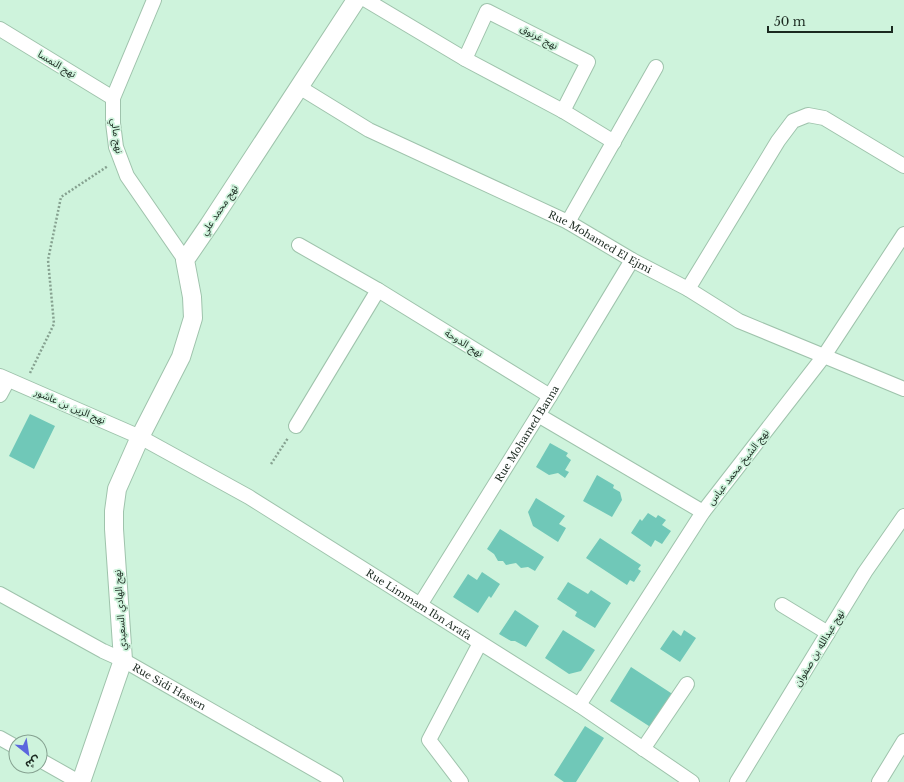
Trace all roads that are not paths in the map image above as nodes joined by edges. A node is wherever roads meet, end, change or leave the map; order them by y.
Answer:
1 (154, 0) edge
2 (356, 0) edge
3 (366, 0) edge
4 (0, 30) edge
5 (466, 59) junction
6 (656, 67) dead end
7 (299, 88) junction
8 (113, 98) junction
9 (563, 111) junction
10 (614, 142) junction
11 (904, 166) edge
12 (568, 222) junction
13 (904, 234) edge
14 (299, 245) dead end
15 (185, 260) junction
16 (632, 260) junction
17 (688, 289) junction
18 (378, 290) junction
19 (824, 356) junction
20 (4, 378) edge
21 (904, 390) edge
22 (0, 395) edge
23 (550, 396) junction
24 (538, 415) junction
25 (296, 426) road end
26 (140, 437) junction
27 (703, 512) junction
28 (904, 516) edge
29 (0, 594) edge
30 (420, 605) junction
31 (782, 605) dead end
32 (828, 633) junction
33 (480, 643) junction
34 (123, 660) junction
35 (687, 684) dead end
36 (579, 705) junction
37 (904, 741) edge
38 (643, 749) junction
39 (48, 764) edge
40 (686, 780) edge
41 (80, 782) edge
42 (336, 782) edge
43 (461, 782) edge
44 (737, 782) edge
45 (879, 782) edge

1 - 8 street, نهج مالي
2 - 7 street, نهج محمد علي
3 - 5 street
4 - 8 street, نهج النمسا
5 - 9 street
5 - 9 street, نهج غرنوق
6 - 10 street
7 - 12 street, Rue Mohamed El Ejmi
7 - 15 street, نهج محمد علي
8 - 15 street, نهج مالي
9 - 10 street
10 - 12 street
11 - 17 street
12 - 16 street, Rue Mohamed El Ejmi
13 - 19 street, نهج الشيخ محمد عباس
14 - 18 street, نهج الدوحة
15 - 26 street
16 - 17 street, Rue Mohamed El Ejmi
16 - 23 street, Rue Mohamed Banna
17 - 19 street, Rue Mohamed El Ejmi
18 - 23 street, نهج الدوحة
18 - 25 street
19 - 21 street, Rue Mohamed El Ejmi
19 - 27 street, نهج الشيخ محمد عباس
20 - 22 street
20 - 26 street, نهج الزين بن عاشور
23 - 24 street, Rue Mohamed Banna
24 - 27 street
24 - 30 street, Rue Mohamed Banna
26 - 30 street, Rue Limmam Ibn Arafa
26 - 34 street, نهج الهادي السعيدي
27 - 36 street, نهج الشيخ محمد عباس
28 - 32 street, نهج عبدالله بن صفوان
29 - 34 street, Rue Sidi Hassen
30 - 33 street, Rue Limmam Ibn Arafa
31 - 32 street
32 - 44 street, نهج عبدالله بن صفوان
33 - 36 street, Rue Limmam Ibn Arafa
33 - 43 street
34 - 41 street, نهج الهادي السعيدي
34 - 42 street, Rue Sidi Hassen
35 - 38 street
36 - 38 street, Rue Limmam Ibn Arafa
37 - 45 street
38 - 40 street, Rue Limmam Ibn Arafa
39 - 41 street

